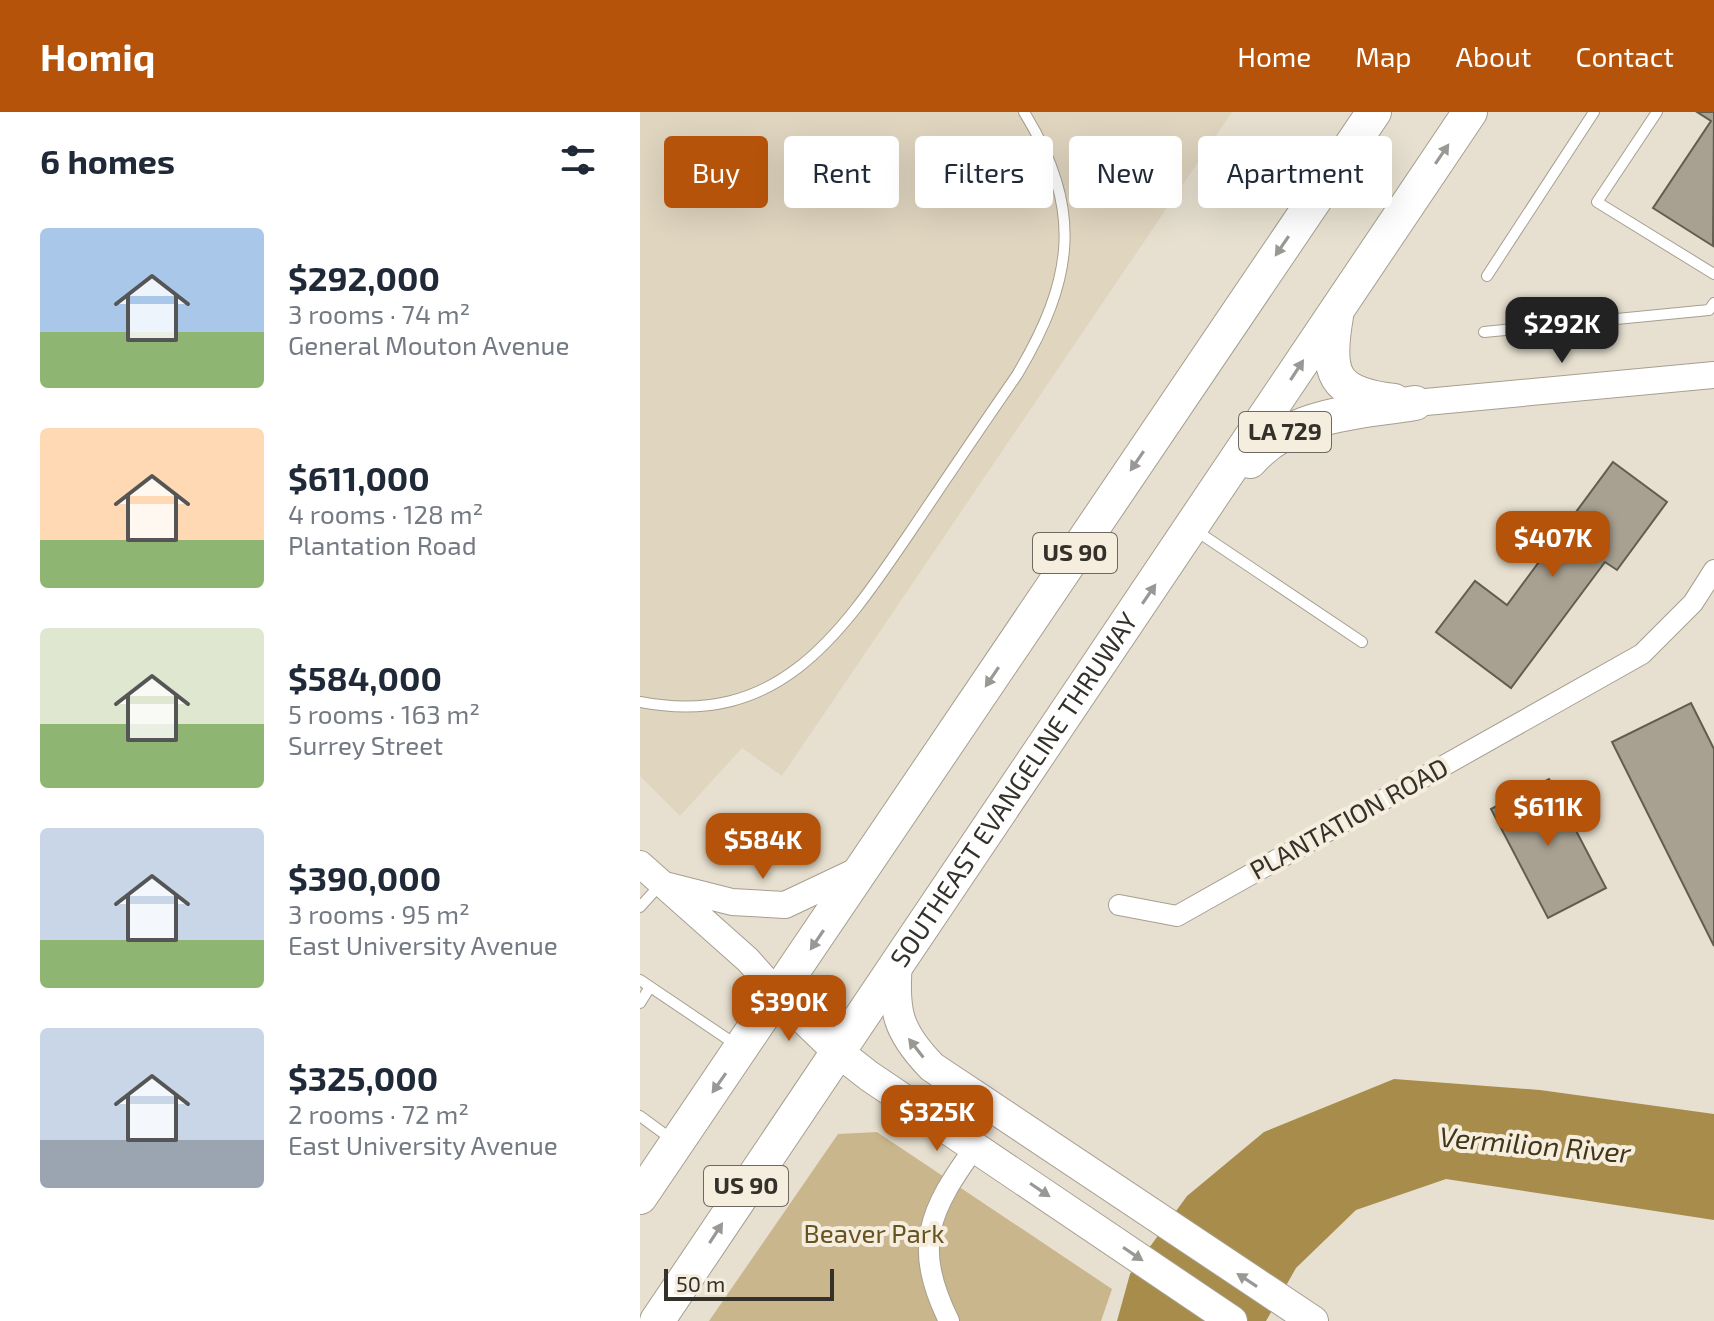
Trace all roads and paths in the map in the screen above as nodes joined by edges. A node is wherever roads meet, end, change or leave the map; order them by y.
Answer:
1 (1024, 112) edge
2 (1374, 112) edge
3 (1470, 112) edge
4 (1594, 112) edge
5 (1657, 112) edge
6 (1712, 270) edge
7 (1487, 276) dead end
8 (1714, 303) edge
9 (1337, 309) junction
10 (1484, 332) dead end
11 (1714, 375) edge
12 (1415, 403) junction
13 (1193, 529) junction
14 (1714, 570) edge
15 (1362, 642) dead end
16 (640, 702) edge
17 (640, 864) edge
18 (866, 867) junction
19 (661, 884) junction
20 (1119, 905) dead end
21 (640, 907) edge
22 (897, 962) junction
23 (640, 980) edge
24 (650, 987) junction
25 (779, 995) junction
26 (640, 1003) edge
27 (743, 1049) junction
28 (837, 1051) junction
29 (640, 1116) edge
30 (678, 1143) junction
31 (975, 1147) junction
32 (640, 1197) edge
33 (657, 1321) edge
34 (949, 1321) edge
35 (1232, 1321) edge
36 (1313, 1321) edge

1 - 16 lane
2 -> 18 highway, US 90
9 -> 3 highway, US 90
4 - 7 lane
5 - 6 lane
8 - 10 lane
9 - 12 highway, LA 729
13 -> 9 highway, US 90
11 - 12 street, LA 729
12 - 13 highway, LA 729
13 - 15 lane
22 -> 13 highway, SOUTHEAST EVANGELINE THRUWAY / US 90
14 - 20 street, PLANTATION ROAD
17 - 19 street
18 - 19 street
18 -> 25 highway, US 90
19 - 21 lane
19 - 25 street
22 - 28 highway, SOUTHEAST EVANGELINE THRUWAY / US 90
36 -> 22 main road
23 - 24 lane
24 - 26 lane
24 - 27 lane
25 - 27 highway, US 90
25 - 28 main road
27 -> 30 highway, US 90
28 - 31 main road
33 -> 28 highway, US 90
29 - 30 lane
30 - 32 highway, US 90
31 - 34 street
31 -> 35 main road

